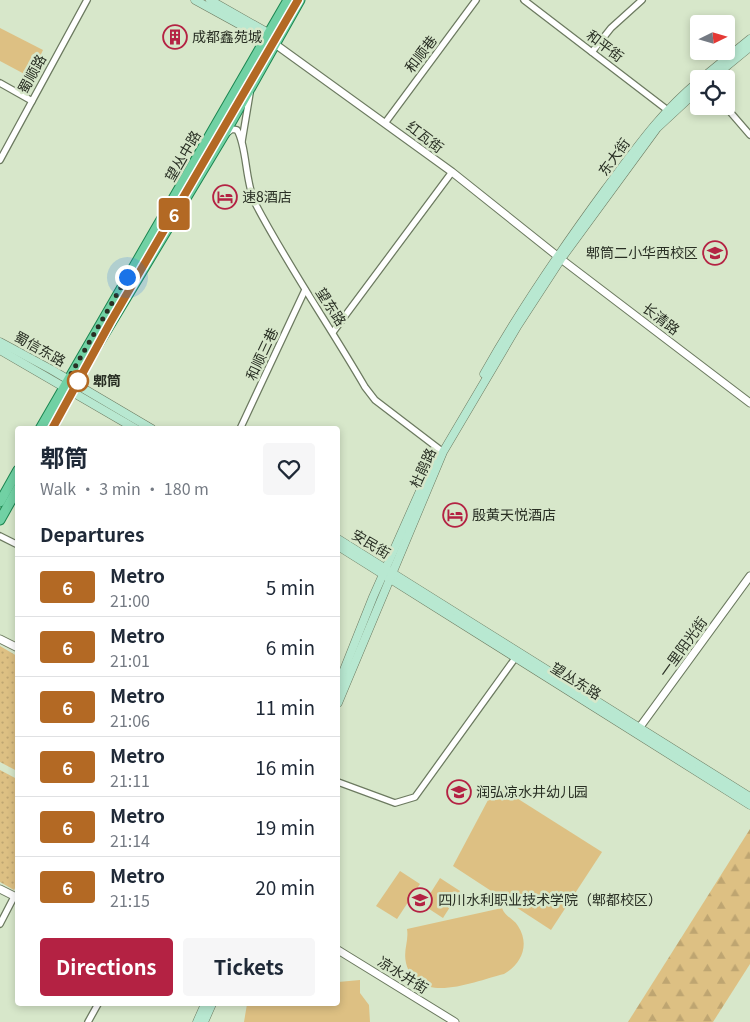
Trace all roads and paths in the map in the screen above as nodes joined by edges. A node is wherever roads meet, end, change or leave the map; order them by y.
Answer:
1 (87, 0) edge
2 (195, 0) edge
3 (210, 0) edge
4 (288, 0) edge
5 (300, 0) edge
6 (476, 0) edge
7 (642, 0) edge
8 (527, 1) edge
9 (268, 37) junction
10 (750, 39) edge
11 (275, 44) junction
12 (750, 47) edge
13 (592, 52) junction
14 (712, 70) edge
15 (722, 70) edge
16 (0, 83) edge
17 (252, 87) junction
18 (690, 90) edge
19 (690, 96) edge
20 (32, 101) junction
21 (669, 111) junction
22 (733, 115) edge
23 (385, 123) junction
24 (224, 135) junction
25 (750, 135) edge
26 (241, 145) junction
27 (0, 160) edge
28 (452, 172) junction
29 (559, 258) junction
30 (305, 290) junction
31 (333, 332) junction
32 (0, 342) edge
33 (0, 350) edge
34 (70, 384) junction
35 (750, 403) edge
36 (42, 426) edge
37 (51, 426) edge
38 (132, 426) edge
39 (147, 426) edge
40 (241, 426) edge
41 (441, 450) junction
42 (15, 475) edge
43 (15, 493) edge
44 (0, 502) edge
45 (0, 520) edge
46 (0, 536) edge
47 (340, 540) edge
48 (15, 544) edge
49 (340, 547) edge
50 (388, 572) junction
51 (750, 576) edge
52 (0, 639) edge
53 (0, 644) edge
54 (15, 646) edge
55 (15, 652) edge
56 (516, 657) junction
57 (340, 680) edge
58 (340, 697) edge
59 (637, 731) junction
60 (340, 783) edge
61 (750, 797) edge
62 (750, 805) edge
63 (0, 889) edge
64 (15, 897) edge
65 (15, 900) edge
66 (0, 924) edge
67 (340, 951) edge
68 (97, 1006) edge
69 (208, 1006) edge
70 (208, 1006) edge
71 (88, 1022) edge
72 (197, 1022) edge
73 (204, 1022) edge
74 (454, 1022) edge

1 - 20 street, 蜀顺路
2 - 9 main road
3 - 9 main road
4 - 9 main road, 望丛中路
5 - 11 main road, 望丛中路
6 - 23 street, 和顺巷
7 - 13 street
8 - 13 street, 和平街
9 - 11 main road
9 - 34 main road, 望丛中路
10 - 14 main road, 东大街
11 - 17 main road, 望丛中路
11 - 23 street, 红瓦街
12 - 15 main road
13 - 21 street, 和平街
16 - 20 street
17 - 24 main road, 望丛中路
17 - 26 street, 望东路
18 - 21 main road, 东大街
19 - 21 main road, 东大街
20 - 27 street, 蜀顺路
21 - 29 main road, 东大街
22 - 25 street
23 - 28 street, 红瓦街
24 - 26 street
24 - 34 main road, 望丛中路
26 - 30 street, 望东路
28 - 29 street, 红瓦街
28 - 31 street
29 - 35 street, 长清路
29 - 41 main road, 杜鹃路
30 - 31 street, 望东路
30 - 40 street, 和顺三巷
31 - 41 street, 望东路
32 - 34 main road, 蜀信东路
33 - 34 main road, 蜀信东路
34 - 36 main road, 望丛中路
34 - 37 main road, 望丛中路
34 - 38 main road
34 - 39 main road
41 - 50 main road, 杜鹃路
42 - 44 main road
43 - 45 main road
46 - 48 street
47 - 50 main road, 安民街
49 - 50 main road, 安民街
50 - 56 main road, 望丛东路
50 - 57 main road, 杜鹃路
50 - 58 main road, 杜鹃路
50 - 59 main road, 望丛东路
51 - 59 street, 一里阳光街
52 - 54 street
53 - 55 street
56 - 59 main road, 望丛东路
56 - 60 street
59 - 61 main road, 望丛东路
59 - 62 main road, 望丛东路
63 - 64 street
65 - 66 street
67 - 74 street, 凉水井街
68 - 71 street
69 - 72 main road
70 - 73 main road

